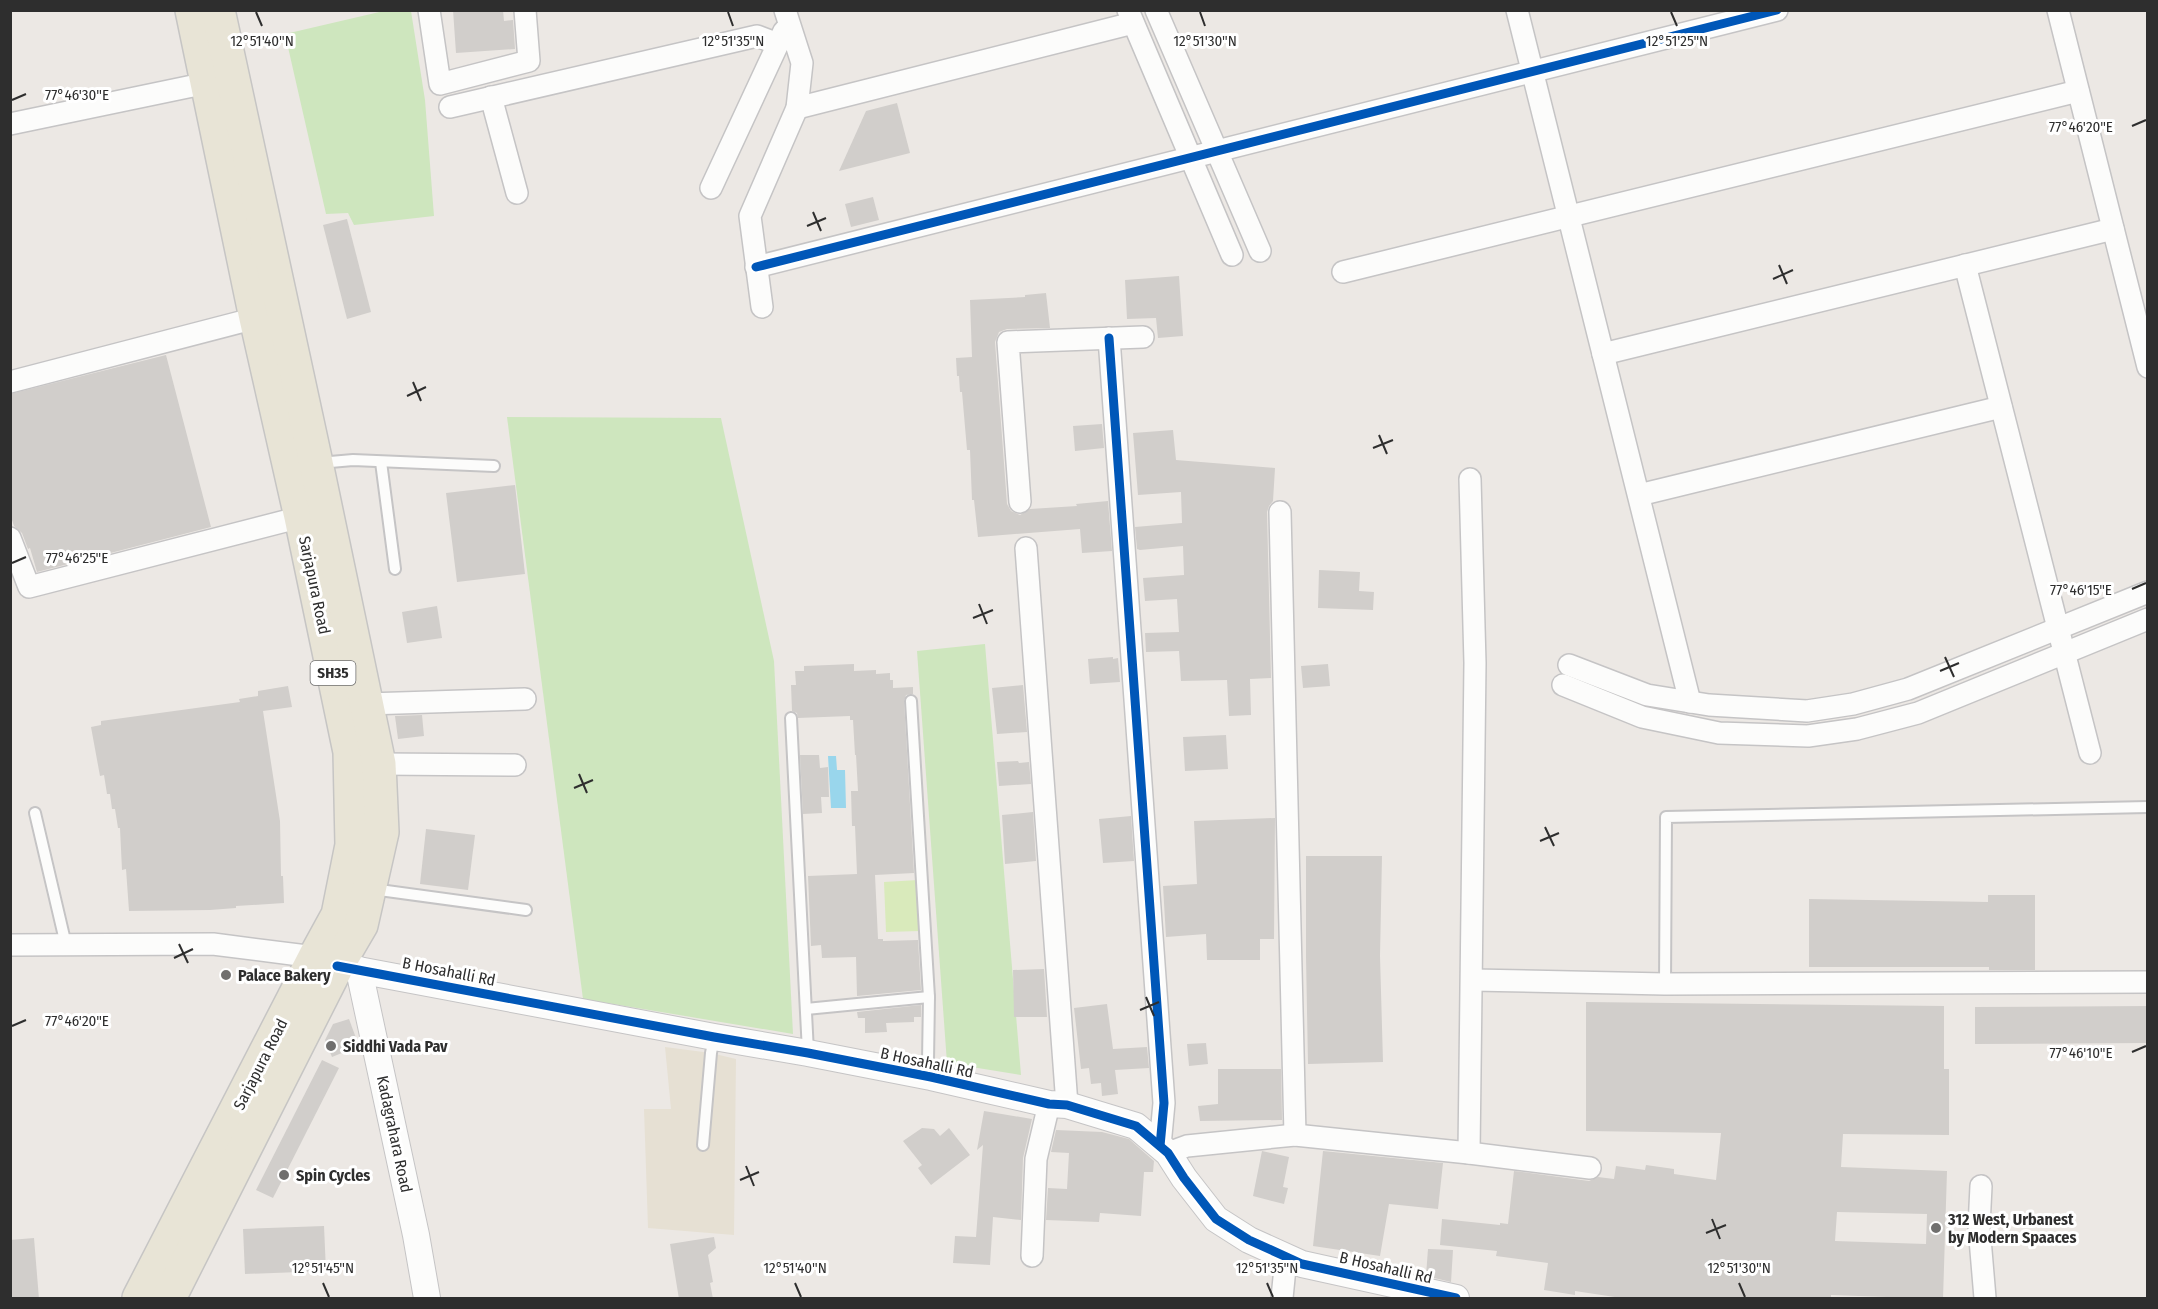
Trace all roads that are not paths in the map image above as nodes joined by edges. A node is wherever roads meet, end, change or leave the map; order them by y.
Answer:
1 (192, 10) edge
2 (218, 10) edge
3 (429, 10) edge
4 (525, 10) edge
5 (1156, 10) edge
6 (1517, 10) edge
7 (1777, 10) edge
8 (2058, 10) edge
9 (787, 16) edge
10 (1131, 17) edge
11 (778, 44) junction
12 (1533, 72) junction
13 (207, 83) junction
14 (2078, 91) junction
15 (491, 97) junction
16 (450, 107) dead end
17 (797, 108) junction
18 (10, 124) edge
19 (1217, 153) junction
20 (1191, 159) junction
21 (711, 188) dead end
22 (517, 193) dead end
23 (1569, 216) junction
24 (2113, 229) junction
25 (1260, 251) dead end
26 (1232, 255) dead end
27 (1965, 265) junction
28 (756, 267) junction
29 (1343, 272) dead end
30 (762, 307) dead end
31 (256, 318) junction
32 (1143, 337) dead end
33 (1109, 338) junction
34 (1604, 354) junction
35 (2146, 355) edge
36 (10, 382) edge
37 (2001, 407) junction
38 (381, 462) junction
39 (316, 463) junction
40 (495, 466) dead end
41 (1470, 479) dead end
42 (1639, 495) junction
43 (1020, 502) dead end
44 (1280, 512) dead end
45 (302, 517) junction
46 (10, 538) edge
47 (1026, 548) dead end
48 (395, 569) dead end
49 (2148, 592) edge
50 (2148, 619) edge
51 (2058, 628) junction
52 (2064, 653) junction
53 (1569, 665) dead end
54 (1563, 685) dead end
55 (525, 699) dead end
56 (911, 701) dead end
57 (1690, 702) junction
58 (366, 704) junction
59 (791, 718) dead end
60 (2090, 753) dead end
61 (379, 764) junction
62 (515, 765) dead end
63 (2148, 807) edge
64 (35, 813) dead end
65 (369, 889) junction
66 (526, 910) dead end
67 (10, 945) edge
68 (66, 945) junction
69 (337, 964) junction
70 (1472, 980) junction
71 (2148, 982) edge
72 (1665, 984) junction
73 (929, 997) junction
74 (806, 1009) junction
75 (714, 1037) junction
76 (808, 1053) junction
77 (931, 1077) junction
78 (1058, 1105) junction
79 (1295, 1135) junction
80 (704, 1144) dead end
81 (1164, 1149) junction
82 (1469, 1153) junction
83 (1590, 1168) dead end
84 (1981, 1186) dead end
85 (1032, 1256) dead end
86 (1286, 1257) junction
87 (139, 1299) edge
88 (169, 1299) edge
89 (427, 1299) edge
90 (1282, 1299) edge
91 (1456, 1299) edge
92 (1985, 1299) edge

1 - 13 main road, Sarjapura Road / SH35
2 - 39 main road, Sarjapura Road
3 - 4 street
5 - 19 street
6 - 12 street
7 - 12 street
8 - 14 street
9 - 11 street
9 - 17 street
10 - 17 street
10 - 20 street
11 - 15 street
11 - 21 street
12 - 19 street
12 - 23 street
13 - 18 street
13 - 31 main road, Sarjapura Road / SH35
14 - 23 street
14 - 24 street
15 - 16 street
15 - 22 street
17 - 28 street
19 - 20 street
19 - 25 street
20 - 26 street
20 - 28 street
23 - 29 street
23 - 34 street
24 - 27 street
24 - 35 street
27 - 34 street
27 - 37 street
28 - 30 street
31 - 36 street
31 - 45 main road, Sarjapura Road / SH35
32 - 33 street
33 - 43 street
33 - 81 street
34 - 42 street
37 - 42 street
37 - 51 street
38 - 39 lane
38 - 40 lane
38 - 48 lane
39 - 58 main road, Sarjapura Road
41 - 70 street
42 - 57 street
44 - 79 street
45 - 46 street
45 - 69 main road, Sarjapura Road / SH35
47 - 78 street
49 - 51 street
50 - 52 street
51 - 52 street
51 - 57 street
52 - 54 street
52 - 60 street
53 - 57 street
55 - 58 street
56 - 73 lane
58 - 61 main road, Sarjapura Road
59 - 74 lane
61 - 62 street
61 - 65 main road, Sarjapura Road
63 - 72 lane
64 - 68 lane
65 - 66 lane
65 - 69 main road, Sarjapura Road
67 - 68 street
68 - 69 street
69 - 75 street, B Hosahalli Rd
69 - 87 main road, Sarjapura Road / SH35
69 - 88 main road, Sarjapura Road
69 - 89 street, Kadagrahara Road
70 - 72 street
70 - 82 street
71 - 72 street
73 - 74 lane
73 - 77 lane
74 - 76 lane
75 - 76 street, B Hosahalli Rd
75 - 80 lane
76 - 77 street, B Hosahalli Rd
77 - 78 street, B Hosahalli Rd
78 - 81 street, B Hosahalli Rd
78 - 85 street
79 - 81 street
79 - 82 street
81 - 86 street, B Hosahalli Rd
82 - 83 street
84 - 92 street
86 - 90 street
86 - 91 street, B Hosahalli Rd

